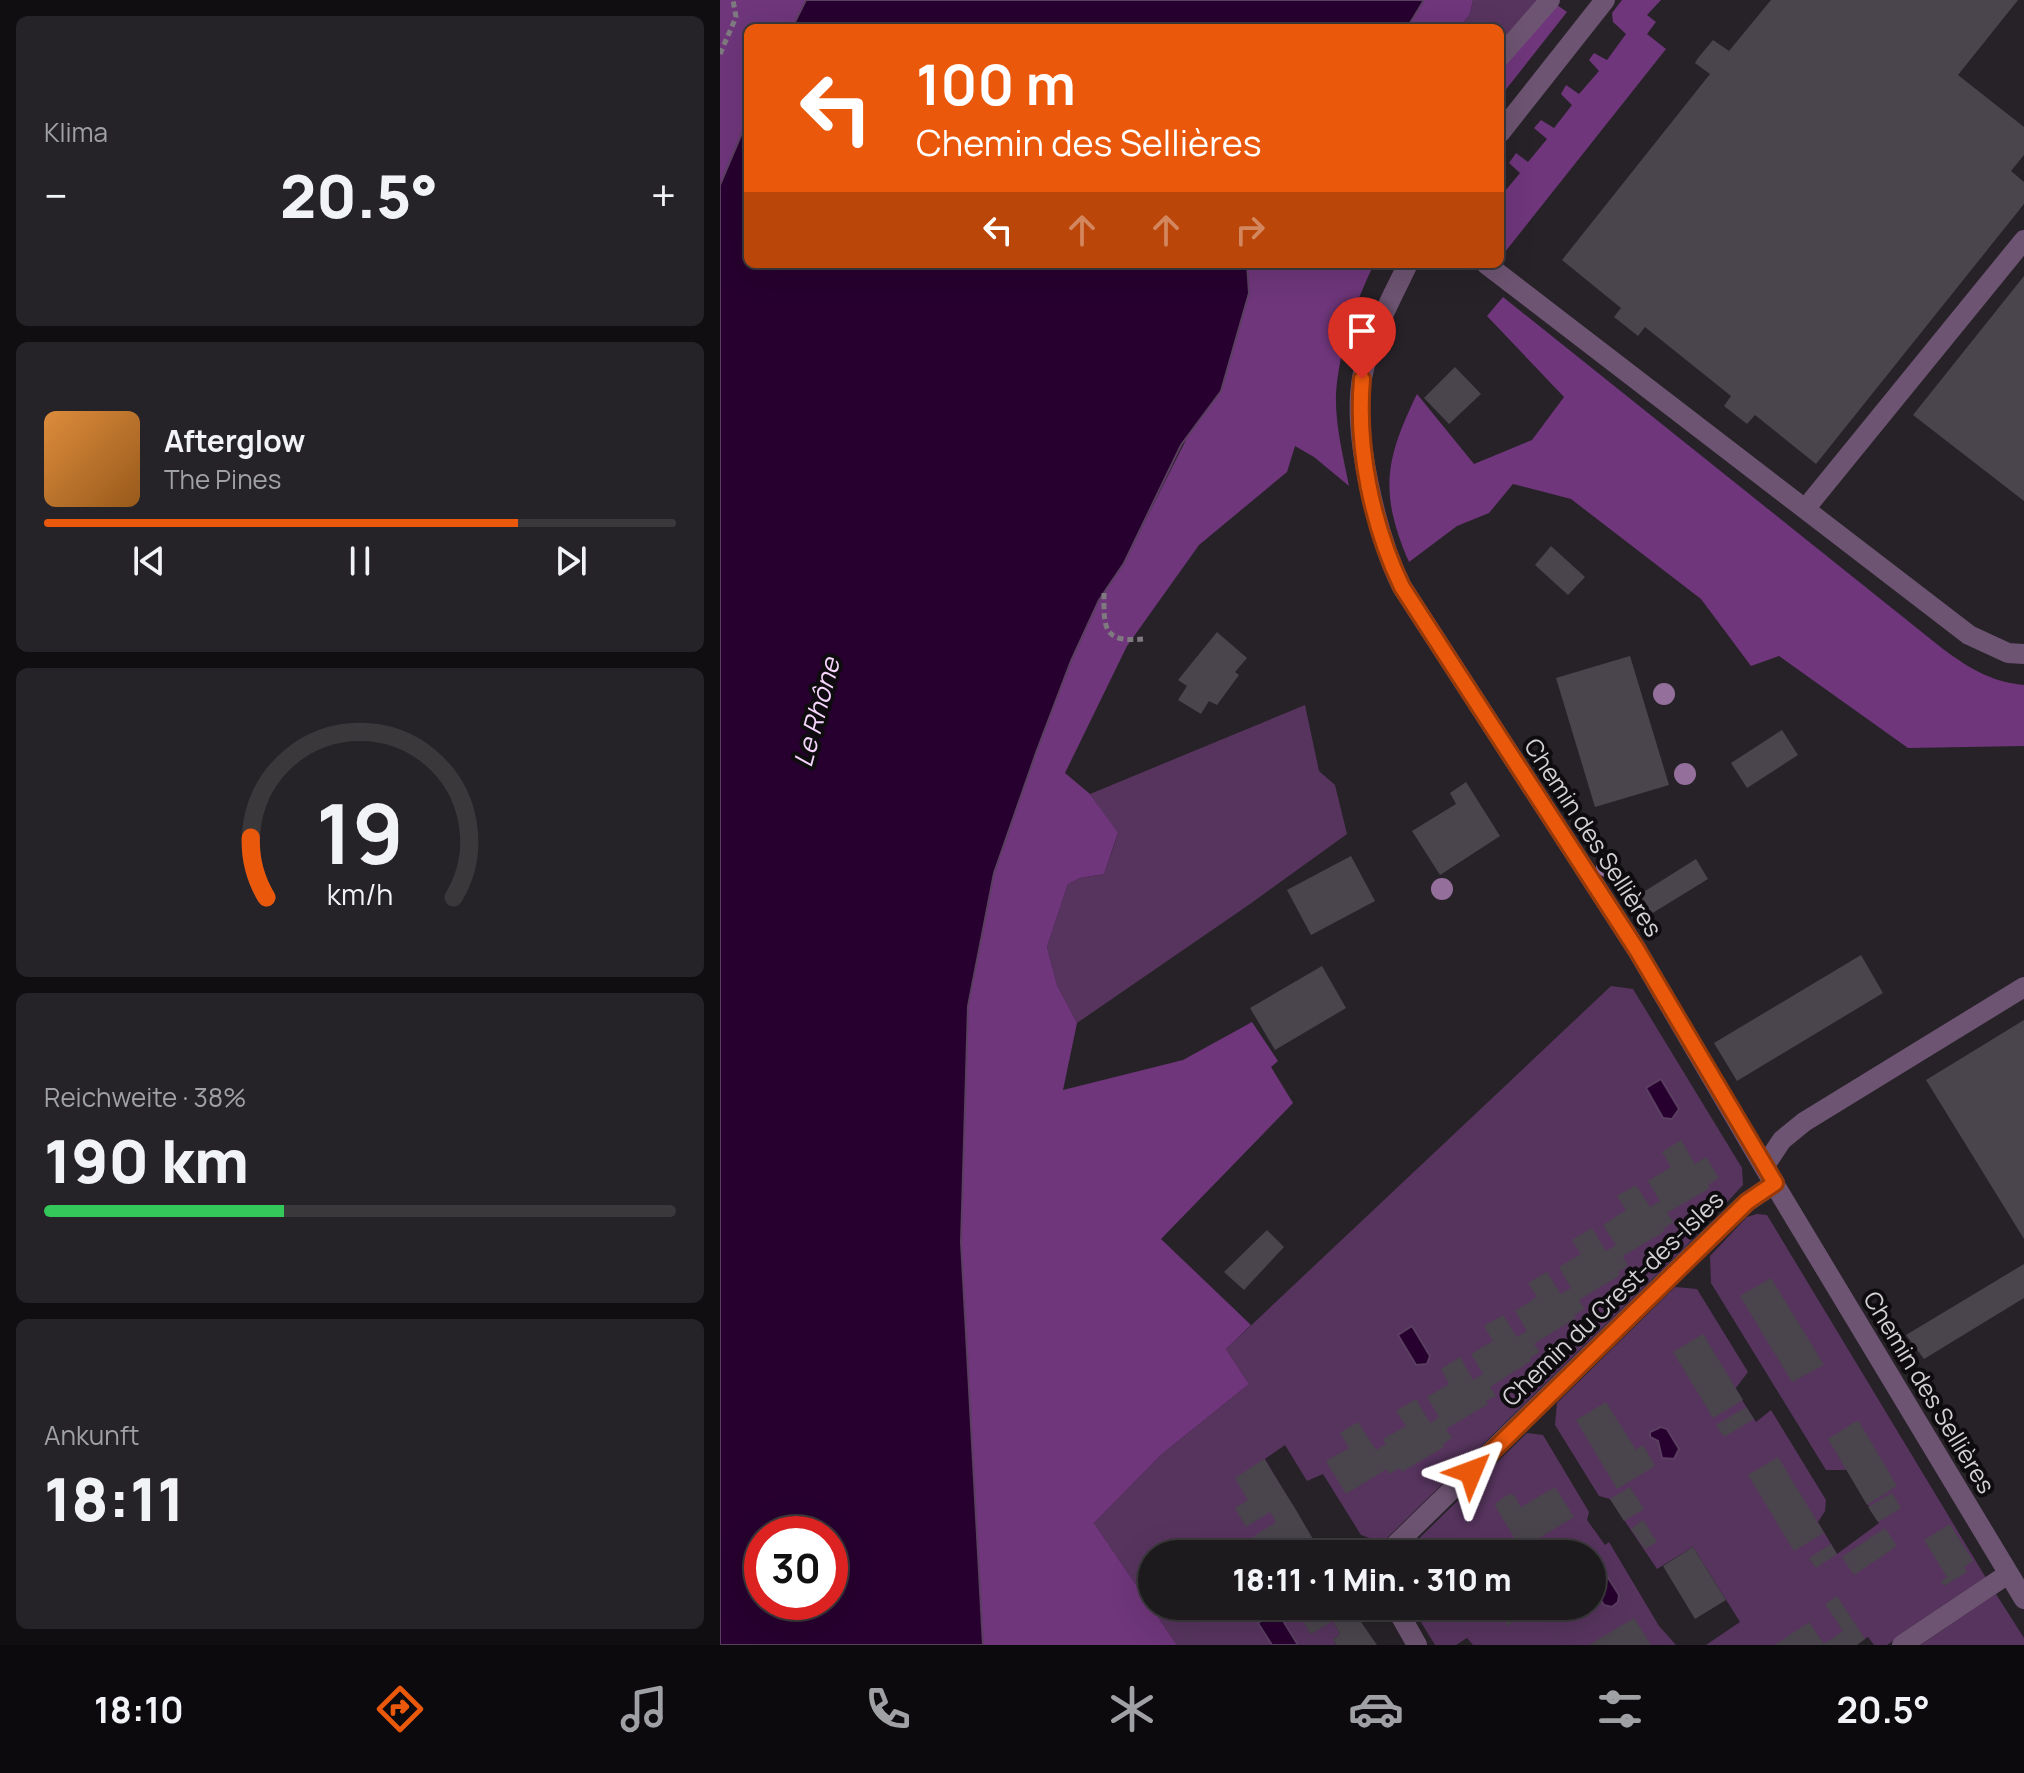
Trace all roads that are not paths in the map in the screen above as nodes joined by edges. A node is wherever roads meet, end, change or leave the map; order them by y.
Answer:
1 (1550, 0) edge
2 (1605, 0) edge
3 (1504, 52) edge
4 (1504, 128) edge
5 (2024, 240) edge
6 (1406, 268) edge
7 (1491, 268) edge
8 (1805, 509) junction
9 (2024, 654) edge
10 (2024, 987) edge
11 (1769, 1175) junction
12 (1400, 1540) edge
13 (2008, 1574) junction
14 (2024, 1599) edge
15 (1403, 1620) edge
16 (1417, 1645) edge
17 (1902, 1645) edge

1 - 3 street
2 - 4 street
5 - 8 street
6 - 11 street, Chemin des Sellières
7 - 8 street
8 - 9 street
10 - 11 street, Chemin du Crest-des-Isles
11 - 12 street, Chemin du Crest-des-Isles
11 - 13 street, Chemin des Sellières
13 - 14 street, Chemin des Sellières
13 - 17 street
15 - 16 street

